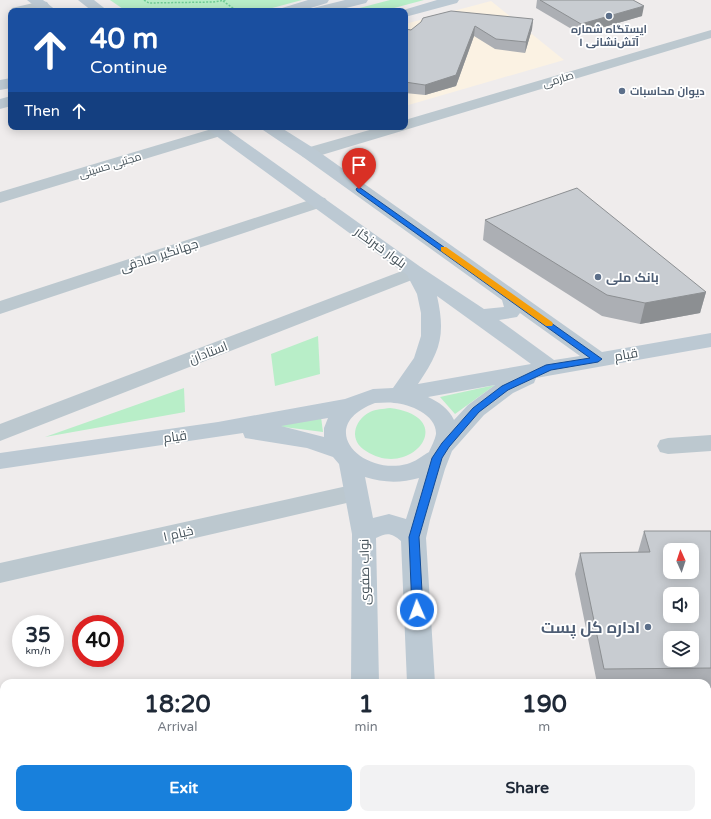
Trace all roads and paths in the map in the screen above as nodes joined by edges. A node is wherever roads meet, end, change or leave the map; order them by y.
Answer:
1 (85, 0) edge
2 (144, 0) edge
3 (226, 0) edge
4 (322, 0) edge
5 (361, 0) edge
6 (452, 0) edge
7 (223, 1) edge
8 (42, 5) edge
9 (29, 8) edge
10 (97, 8) edge
11 (233, 8) edge
12 (297, 8) edge
13 (330, 8) edge
14 (408, 11) edge
15 (711, 34) edge
16 (408, 124) edge
17 (214, 130) edge
18 (218, 130) edge
19 (274, 130) edge
20 (387, 130) edge
21 (308, 153) junction
22 (0, 198) edge
23 (319, 202) junction
24 (415, 272) junction
25 (512, 297) junction
26 (0, 308) edge
27 (480, 316) junction
28 (711, 340) edge
29 (598, 359) junction
30 (549, 367) junction
31 (399, 395) junction
32 (350, 406) junction
33 (218, 430) junction
34 (0, 433) edge
35 (711, 443) edge
36 (668, 446) dead end
37 (441, 451) junction
38 (345, 456) junction
39 (0, 461) edge
40 (356, 494) junction
41 (364, 534) junction
42 (414, 537) junction
43 (0, 573) edge
44 (365, 679) edge
45 (421, 679) edge

1 - 10 street
2 - 7 path
3 - 7 path
4 - 12 street
5 - 13 street
6 - 14 street
7 - 11 path
8 - 9 street
15 - 16 street, صارمی
17 - 22 street, مجتبی حسینی
18 - 23 street, بلوار خبرنگار
19 - 21 street
20 - 21 street
21 - 25 street
23 - 24 street, بلوار خبرنگار
23 - 26 street, جهانگیر صادقی
24 - 27 street, بلوار خبرنگار
24 - 31 street
24 - 34 street, استادان
25 - 27 street
25 - 29 street
27 - 30 street, بلوار خبرنگار
28 - 29 street, قیام
29 - 30 street, قیام
30 - 31 street, قیام
30 - 37 street
31 - 32 street
31 - 37 street
32 - 33 street, قیام
32 - 38 street
33 - 38 street
33 - 39 street, قیام
35 - 36 street
37 - 38 street
37 - 42 street
38 - 40 street, نواب صفوی
40 - 41 street, نواب صفوی
40 - 43 street, خیام ۱
41 - 42 street
41 - 44 street, نواب صفوی
42 - 45 street

